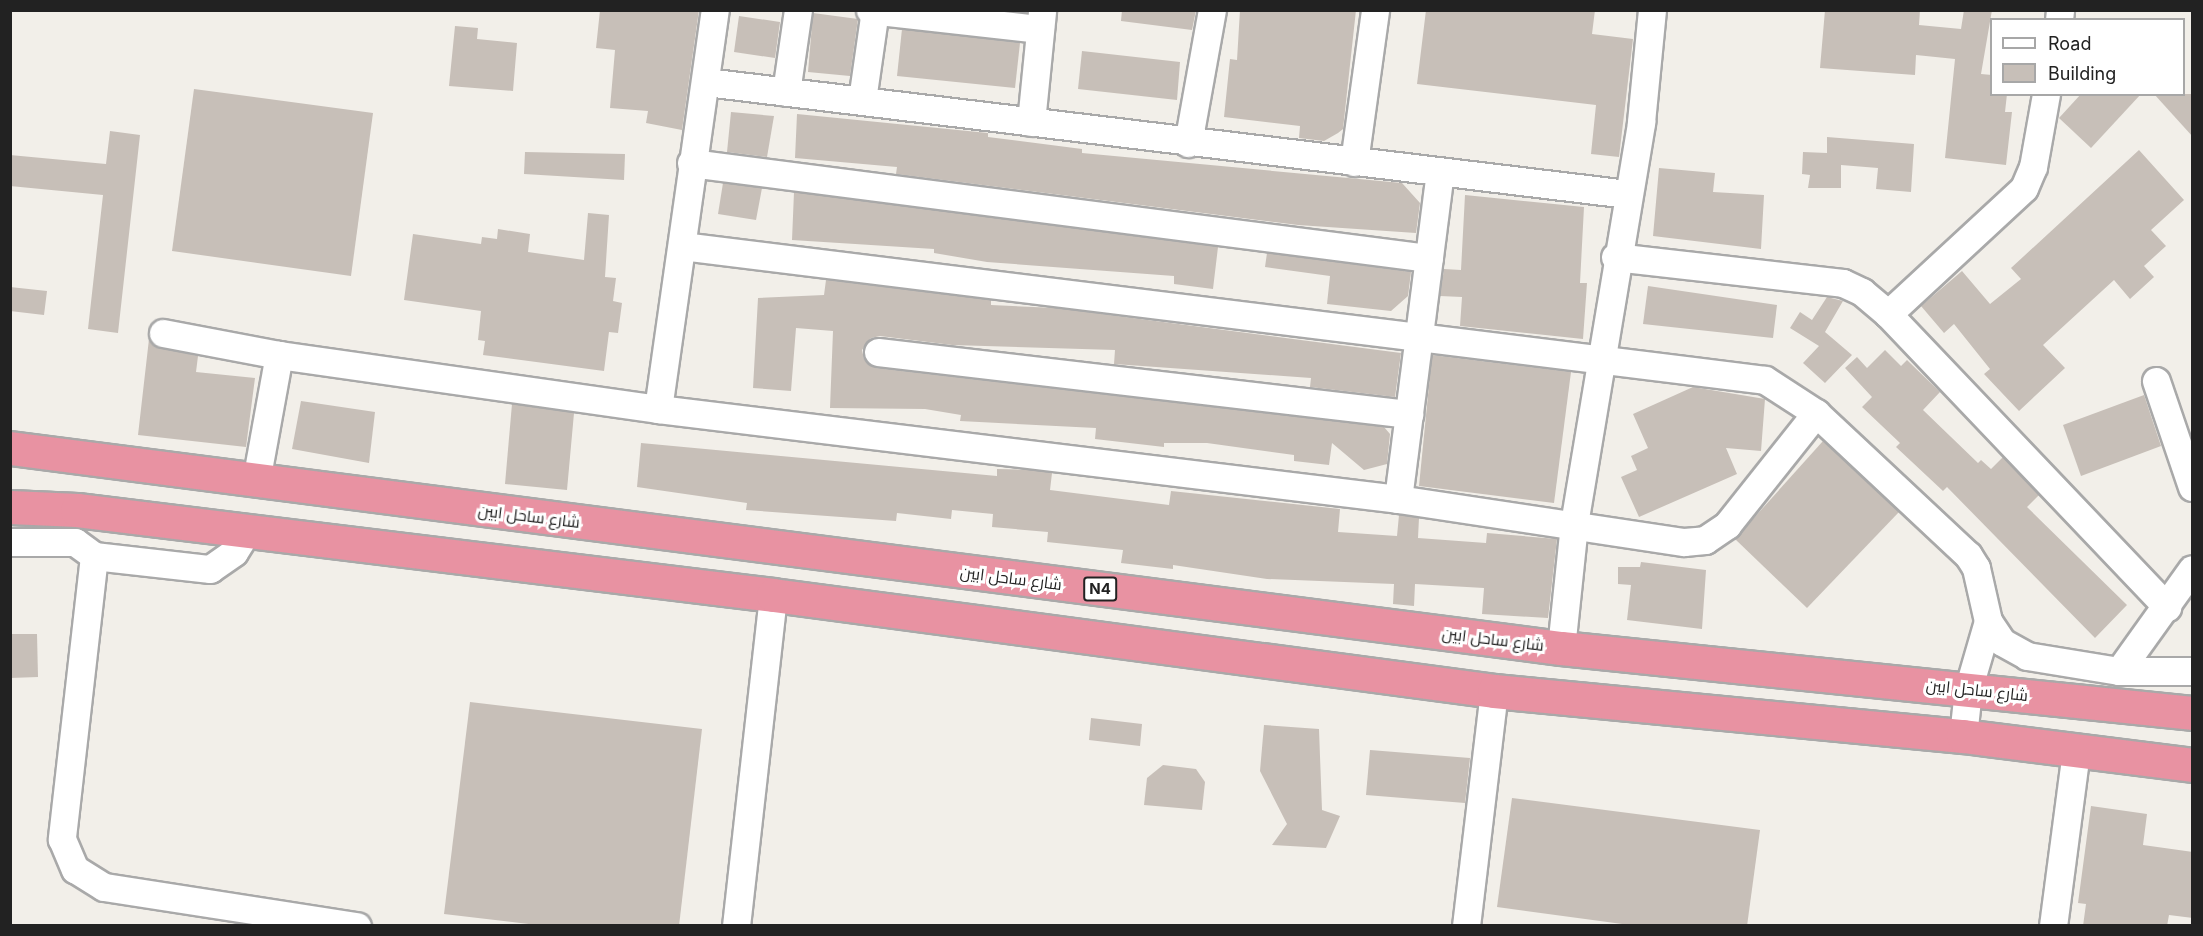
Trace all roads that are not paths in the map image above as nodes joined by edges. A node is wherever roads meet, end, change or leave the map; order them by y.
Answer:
1 (715, 10) edge
2 (798, 10) edge
3 (870, 10) edge
4 (1212, 10) edge
5 (1375, 10) edge
6 (1652, 10) edge
7 (875, 11) edge
8 (963, 14) edge
9 (1041, 20) edge
10 (706, 82) junction
11 (786, 92) junction
12 (2046, 96) edge
13 (862, 100) junction
14 (1031, 122) junction
15 (1188, 143) junction
16 (1354, 162) junction
17 (691, 163) junction
18 (1440, 173) junction
19 (1628, 194) junction
20 (682, 246) junction
21 (1615, 257) junction
22 (1429, 258) junction
23 (1888, 314) junction
24 (163, 333) dead end
25 (1418, 340) junction
26 (878, 352) dead end
27 (279, 355) junction
28 (1600, 360) junction
29 (2156, 381) dead end
30 (658, 409) junction
31 (1816, 413) junction
32 (1409, 414) junction
33 (10, 448) edge
34 (256, 481) junction
35 (2193, 488) edge
36 (1398, 499) junction
37 (10, 507) edge
38 (1574, 524) junction
39 (246, 533) junction
40 (10, 542) edge
41 (94, 556) junction
42 (2193, 569) edge
43 (773, 595) junction
44 (2167, 607) junction
45 (1988, 621) junction
46 (1561, 648) junction
47 (2119, 671) junction
48 (2193, 671) edge
49 (1968, 690) junction
50 (1494, 691) junction
51 (2193, 712) edge
52 (1963, 736) junction
53 (2076, 751) junction
54 (2193, 765) edge
55 (354, 925) edge
56 (736, 926) edge
57 (1466, 926) edge
58 (2053, 926) edge

1 - 10 street
2 - 11 street
3 - 7 street
4 - 15 street
5 - 16 street
6 - 19 street
7 - 8 street
7 - 13 street
8 - 9 street
9 - 14 street
10 - 11 street
10 - 17 street
11 - 13 street
12 - 23 street
13 - 14 street
14 - 15 street
15 - 16 street
16 - 18 street
17 - 20 street
17 - 22 street
18 - 19 street
18 - 22 street
19 - 21 street
20 - 25 street
20 - 30 street
21 - 23 street
21 - 28 street
22 - 25 street
23 - 44 street
24 - 27 street
25 - 28 street
25 - 32 street
26 - 32 street
27 - 30 street
27 - 34 street
28 - 31 street
28 - 38 street
29 - 35 street
30 - 36 street
31 - 38 street
31 - 45 street
32 - 36 street
33 - 34 highway, شارع ساحل ابين / N4
34 - 39 highway
34 - 46 highway, شارع ساحل ابين / N4
36 - 38 street
37 - 39 highway
38 - 46 street
39 - 41 street
39 - 43 highway
40 - 41 street
41 - 55 street
42 - 44 street
43 - 50 highway
43 - 56 street
44 - 47 street
45 - 47 street
45 - 49 street
46 - 49 highway, شارع ساحل ابين / N4
47 - 48 street
49 - 51 highway, شارع ساحل ابين / N4
49 - 52 street
50 - 52 highway
50 - 57 street
52 - 53 highway
53 - 54 highway
53 - 58 street

